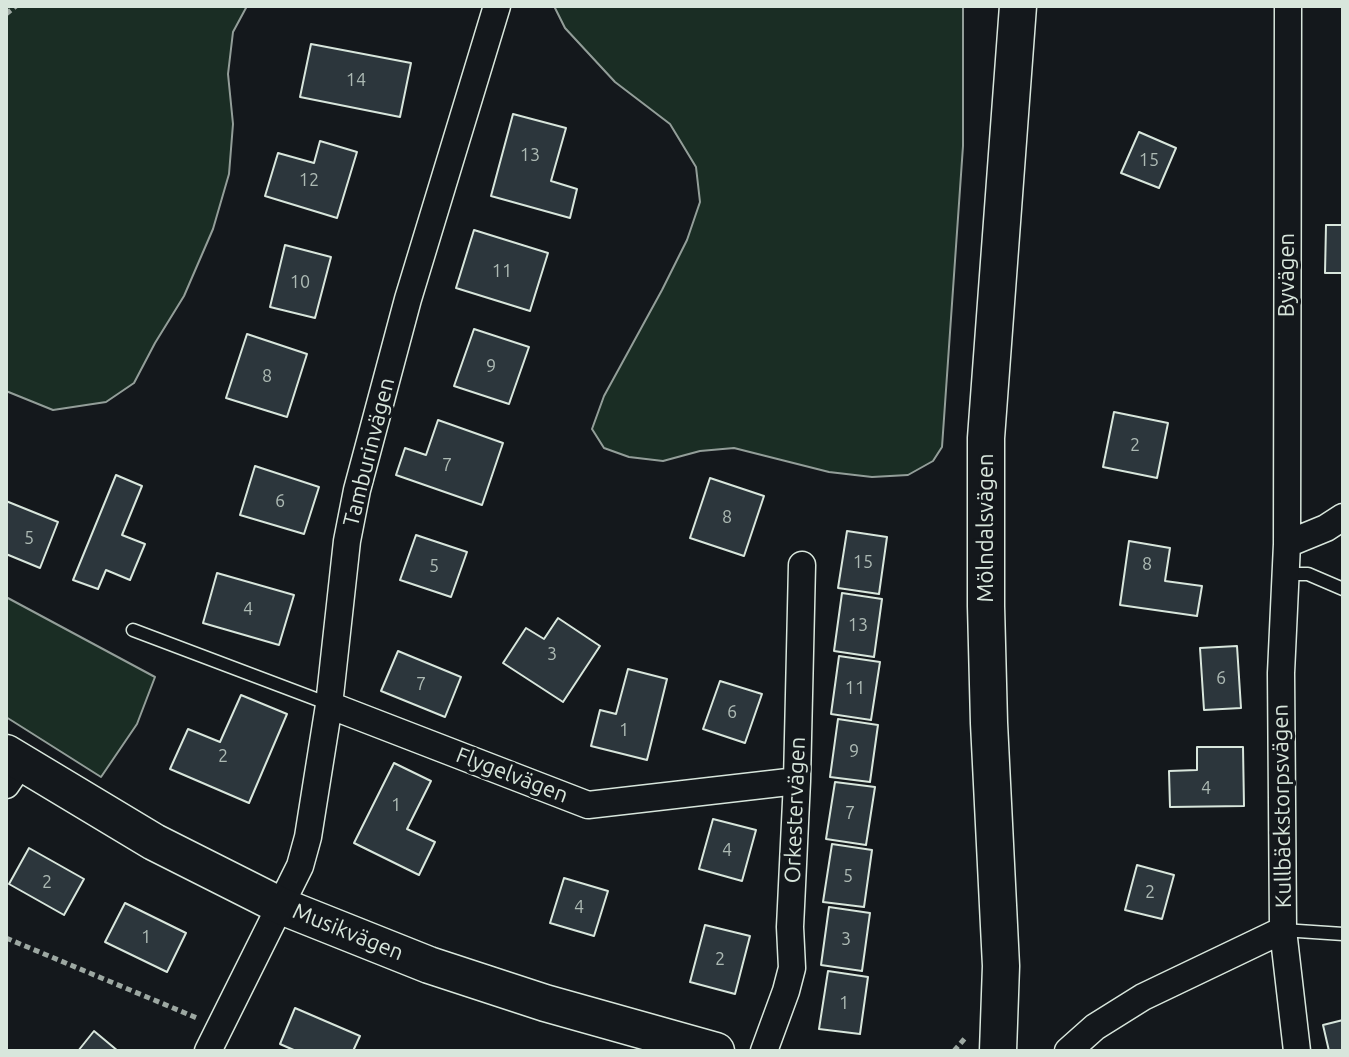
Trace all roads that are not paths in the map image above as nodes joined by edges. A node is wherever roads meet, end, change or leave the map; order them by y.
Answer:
1 (497, 6) edge
2 (1018, 6) edge
3 (1288, 6) edge
4 (1343, 517) edge
5 (1287, 544) junction
6 (802, 565) dead end
7 (1286, 574) junction
8 (1343, 589) edge
9 (133, 630) dead end
10 (329, 705) junction
11 (11, 767) edge
12 (797, 781) junction
13 (281, 906) junction
14 (1283, 930) junction
15 (1343, 934) edge
16 (208, 1051) edge
17 (716, 1051) edge
18 (764, 1051) edge
19 (998, 1051) edge
20 (1068, 1051) edge
21 (1297, 1051) edge

1 - 10 street, Tamburinvägen
2 - 19 street, Mölndalsvägen
3 - 5 street, Byvägen
4 - 5 street
5 - 7 street, Kullbäckstorpsvägen
6 - 12 street, Orkestervägen
7 - 8 lane
7 - 14 street, Kullbäckstorpsvägen
9 - 10 lane
10 - 12 street, Flygelvägen
10 - 13 street, Tamburinvägen
11 - 13 street, Musikvägen
12 - 18 street, Orkestervägen
13 - 16 street, Tamburinvägen
13 - 17 street, Musikvägen
14 - 15 lane
14 - 20 street, Kullbäckstorpsvägen
14 - 21 street

